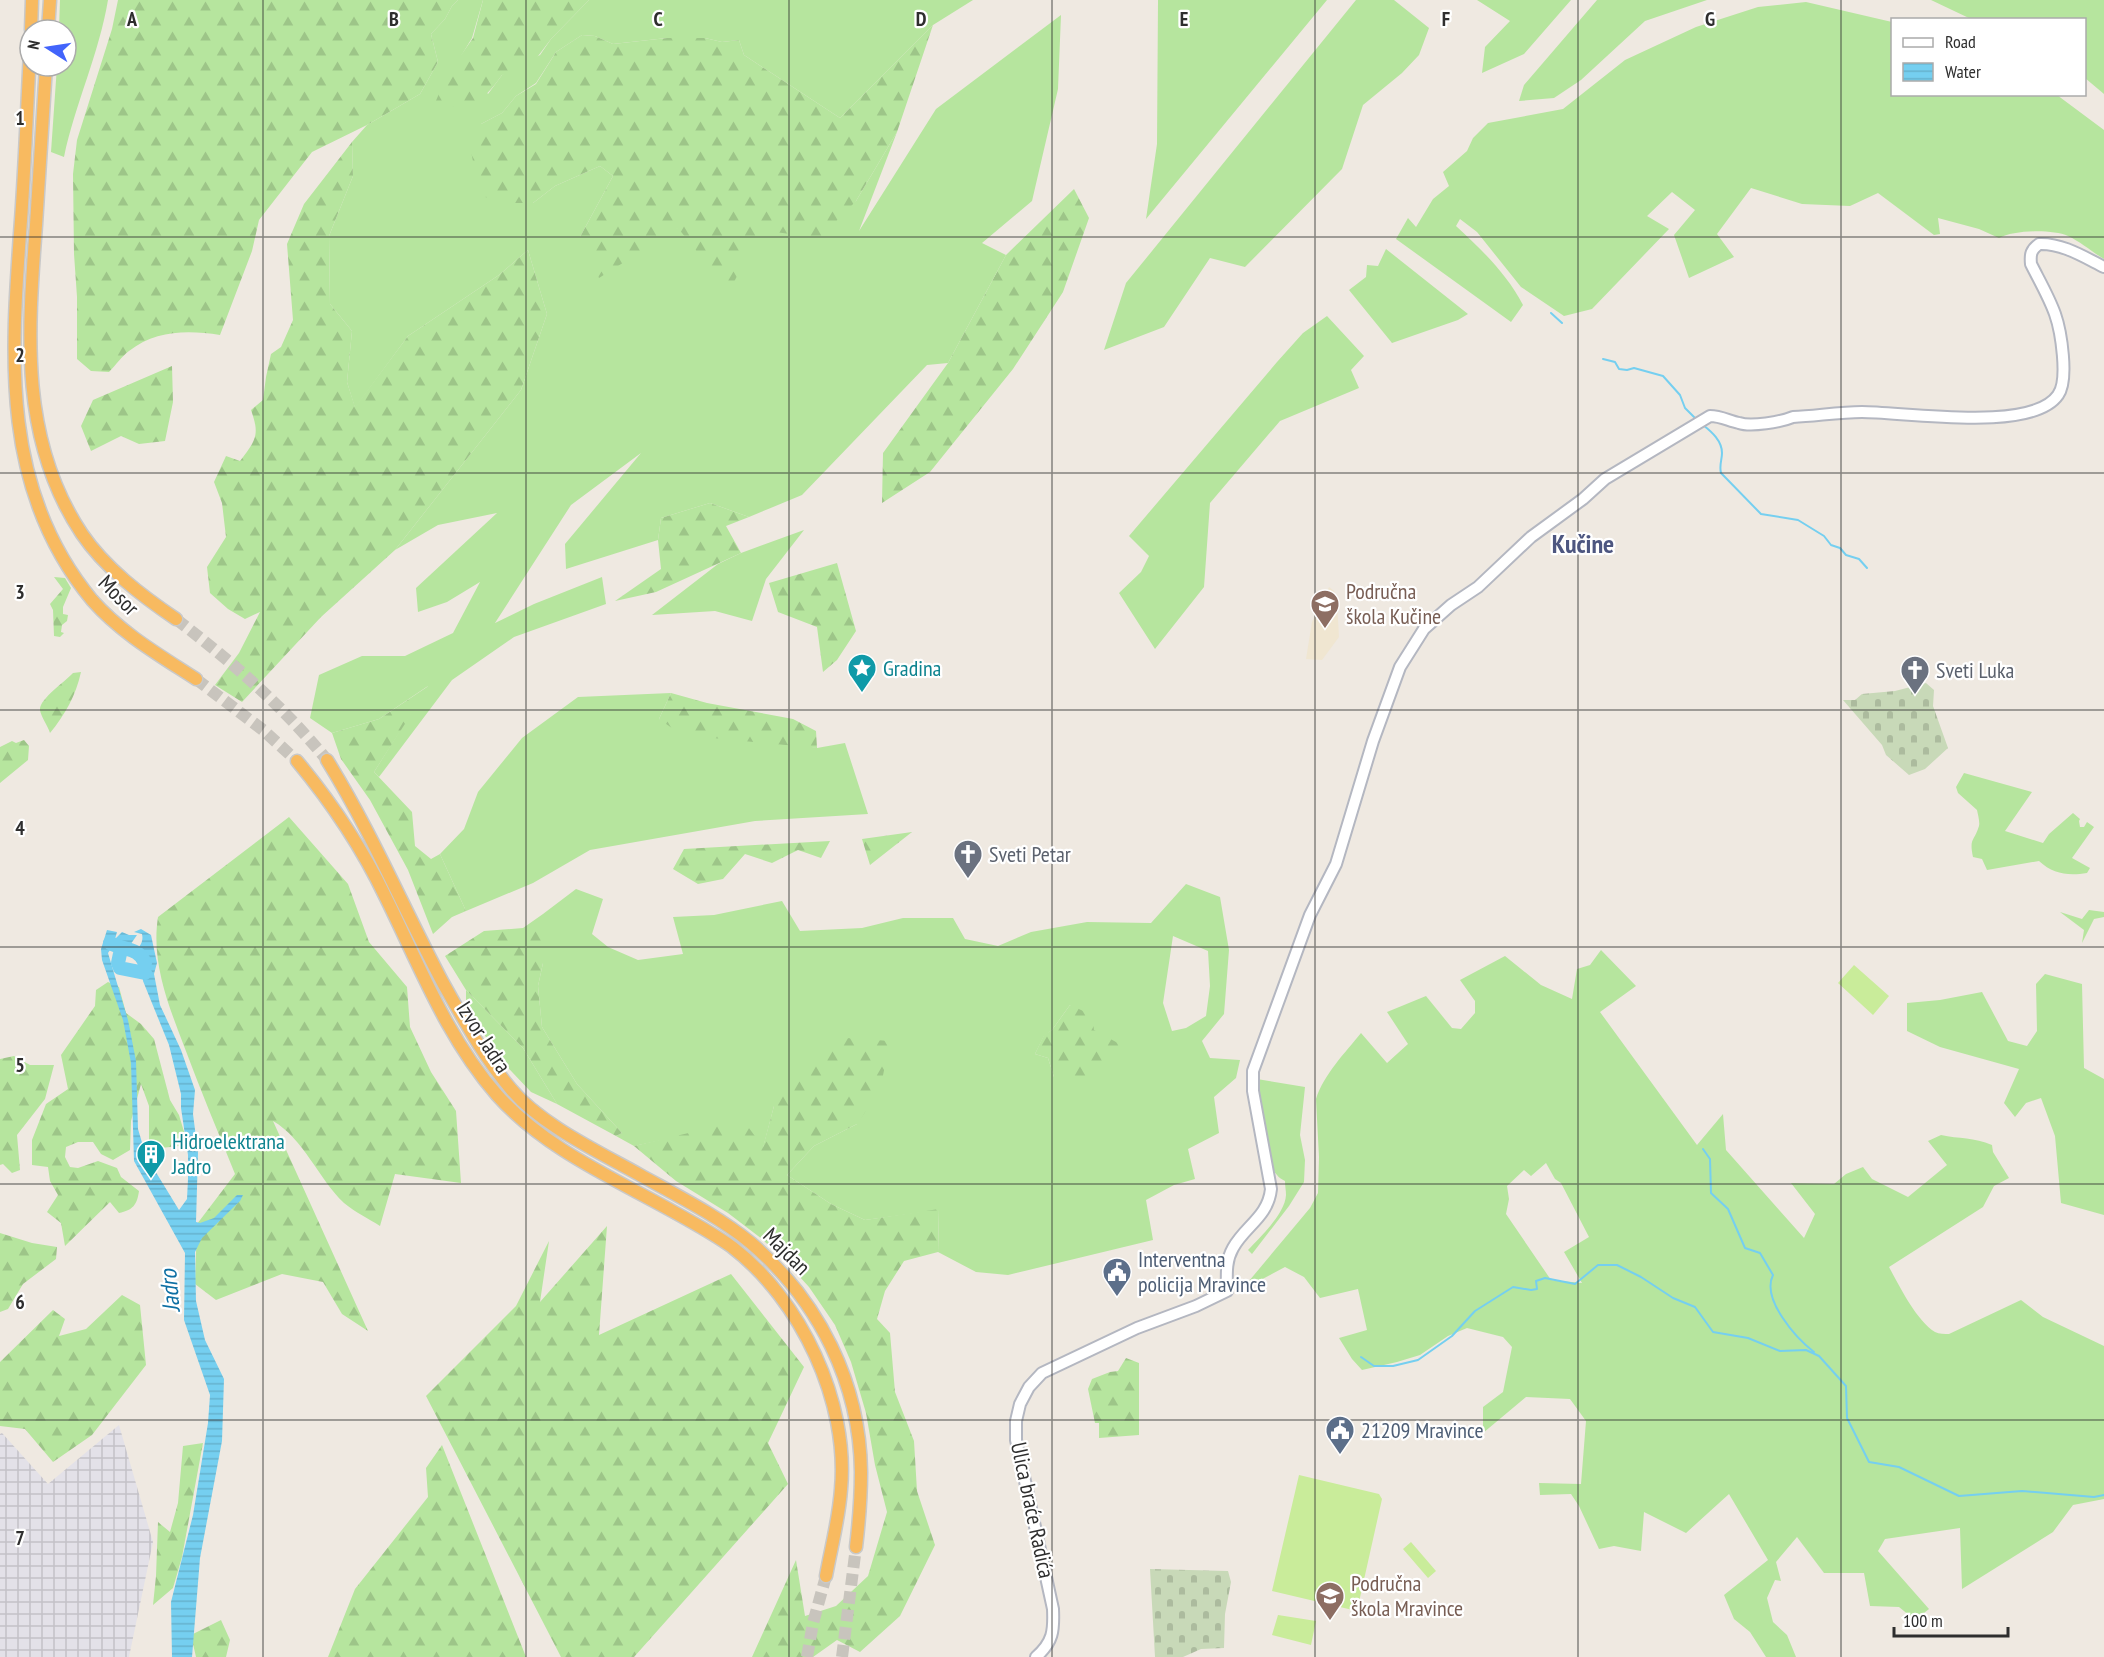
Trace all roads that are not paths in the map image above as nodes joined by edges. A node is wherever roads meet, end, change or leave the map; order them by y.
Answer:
1 (32, 0) edge
2 (50, 0) edge
3 (31, 18) edge
4 (49, 18) edge
5 (29, 78) edge
6 (45, 78) edge
7 (2104, 267) edge
8 (176, 620) tunnel mouth
9 (196, 679) tunnel mouth
10 (327, 760) tunnel mouth
11 (297, 761) tunnel mouth
12 (719, 1220) joint
13 (709, 1232) joint
14 (856, 1547) tunnel mouth
15 (826, 1576) tunnel mouth
16 (1036, 1657) edge

1 - 3 highway
2 - 4 highway
5 - 9 highway, Mosor
6 - 8 highway, Mosor
7 - 16 main road, Ulica braće Radića
10 - 12 highway, Izvor Jadra
11 - 13 highway, Izvor Jadra
12 - 14 highway, Majdan
13 - 15 highway, Majdan

